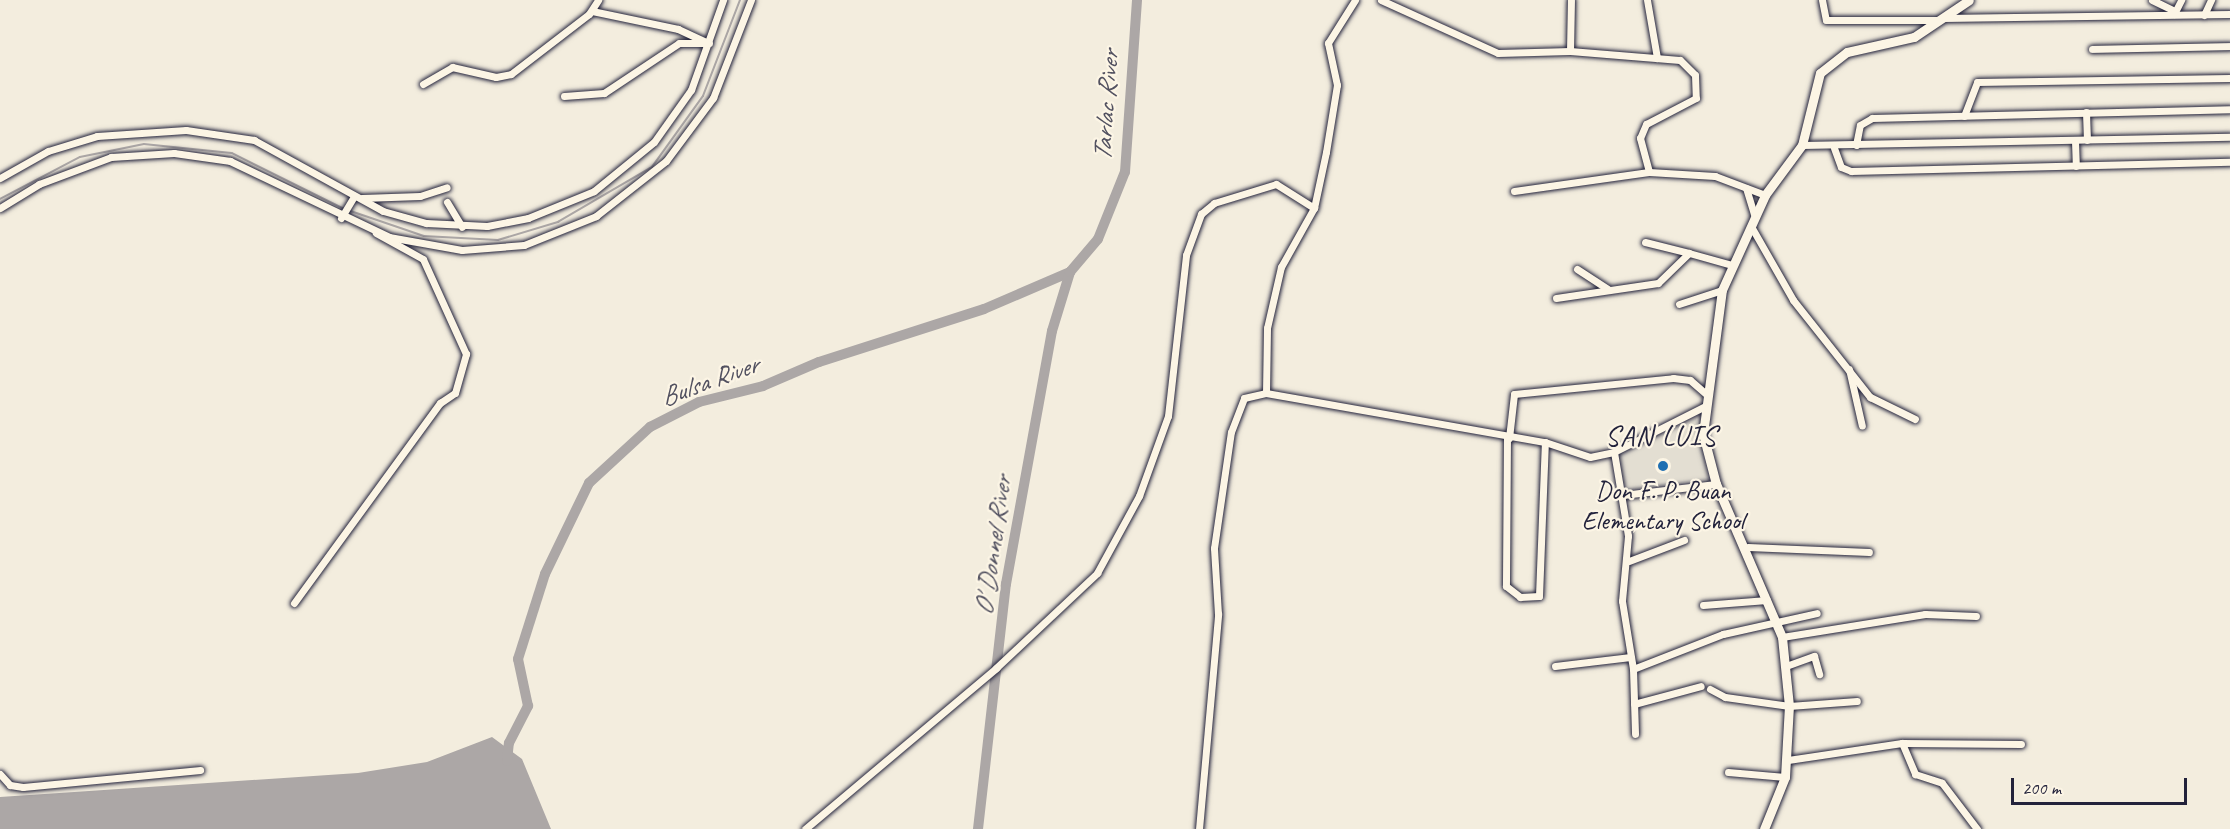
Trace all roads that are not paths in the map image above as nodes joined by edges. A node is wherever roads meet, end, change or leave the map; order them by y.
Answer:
1 (598, 0) edge
2 (723, 0) edge
3 (751, 0) edge
4 (1355, 0) edge
5 (1381, 0) edge
6 (1571, 0) edge
7 (1647, 0) edge
8 (1822, 0) edge
9 (1969, 0) edge
10 (2152, 0) edge
11 (2181, 0) edge
12 (2211, 0) edge
13 (592, 11) junction
14 (2175, 13) junction
15 (2230, 14) edge
16 (2204, 15) junction
17 (1941, 19) junction
18 (709, 43) junction
19 (2230, 46) edge
20 (2092, 49) dead end
21 (1570, 51) junction
22 (1657, 58) junction
23 (2230, 78) edge
24 (423, 84) dead end
25 (564, 96) dead end
26 (2230, 108) edge
27 (2086, 112) junction
28 (1964, 116) junction
29 (2230, 137) edge
30 (2087, 140) junction
31 (2075, 141) junction
32 (1802, 145) junction
33 (1856, 146) junction
34 (1834, 148) junction
35 (2230, 162) edge
36 (2076, 166) junction
37 (1649, 172) junction
38 (0, 178) edge
39 (447, 187) dead end
40 (1746, 188) junction
41 (1514, 191) dead end
42 (1765, 195) junction
43 (353, 199) junction
44 (447, 202) dead end
45 (0, 208) edge
46 (1314, 208) junction
47 (342, 216) junction
48 (1756, 218) junction
49 (462, 227) junction
50 (1752, 228) junction
51 (376, 233) junction
52 (1645, 242) dead end
53 (1689, 253) junction
54 (1732, 265) junction
55 (1577, 269) dead end
56 (1609, 290) junction
57 (1722, 290) junction
58 (1556, 298) dead end
59 (1678, 304) dead end
60 (1849, 369) junction
61 (1266, 393) junction
62 (1707, 395) junction
63 (1705, 406) junction
64 (1915, 418) dead end
65 (1862, 426) dead end
66 (1508, 437) junction
67 (1545, 442) junction
68 (1614, 452) junction
69 (1716, 484) junction
70 (1622, 495) junction
71 (1684, 540) dead end
72 (1748, 547) junction
73 (1869, 552) dead end
74 (1629, 561) junction
75 (1767, 600) junction
76 (294, 603) dead end
77 (1704, 605) dead end
78 (1817, 613) dead end
79 (1976, 616) dead end
80 (1774, 621) junction
81 (1782, 637) junction
82 (1630, 657) junction
83 (1555, 666) dead end
84 (1786, 666) junction
85 (1633, 669) junction
86 (1819, 674) dead end
87 (1701, 686) dead end
88 (1710, 688) dead end
89 (1857, 701) dead end
90 (1634, 704) junction
91 (1790, 706) junction
92 (1635, 734) dead end
93 (1902, 743) junction
94 (2021, 744) dead end
95 (1788, 760) junction
96 (200, 770) dead end
97 (1728, 772) dead end
98 (0, 774) edge
99 (1785, 777) junction
100 (805, 829) edge
101 (1198, 829) edge
102 (1764, 829) edge
103 (1977, 829) edge

1 - 13 street
2 - 18 street
3 - 51 street
4 - 46 street
5 - 21 street
6 - 21 street
7 - 22 street
8 - 17 street
9 - 17 street
10 - 14 street
11 - 14 street
12 - 16 street
13 - 18 street
13 - 24 street
14 - 16 street
14 - 17 street
15 - 16 street
17 - 32 street
18 - 25 street
18 - 49 street
19 - 20 street
21 - 22 street
22 - 37 street
23 - 28 street
26 - 27 street
27 - 28 street
27 - 30 street
28 - 33 street
29 - 30 street
30 - 31 street
31 - 33 street
31 - 36 street
32 - 34 street
32 - 42 street
33 - 34 street
34 - 36 street
35 - 36 street
37 - 40 street
37 - 41 street
38 - 43 street
39 - 43 street
40 - 42 street
40 - 48 street
42 - 48 street
43 - 47 street
43 - 49 street
44 - 49 street
45 - 47 street
46 - 61 street
46 - 100 street
47 - 51 street
48 - 50 street
50 - 54 street
50 - 60 street
51 - 76 street
52 - 53 street
53 - 54 street
53 - 56 street
54 - 57 street
55 - 56 street
56 - 58 street
57 - 59 street
57 - 62 street
60 - 64 street
60 - 65 street
61 - 66 street
61 - 101 street
62 - 63 street
62 - 66 street
63 - 68 street
63 - 69 street
66 - 67 street
66 - 67 street
67 - 68 street
68 - 70 street
69 - 70 street
69 - 72 street
70 - 74 street
71 - 74 street
72 - 73 street
72 - 75 street
74 - 82 street
75 - 77 street
75 - 80 street
78 - 80 street
79 - 81 street
80 - 81 street
80 - 85 street
81 - 84 street
82 - 83 street
82 - 85 street
84 - 86 street
84 - 91 street
85 - 90 street
87 - 90 street
88 - 91 street
89 - 91 street
90 - 92 street
91 - 95 street
93 - 94 street
93 - 95 street
93 - 103 street
95 - 99 street
96 - 98 street
97 - 99 street
99 - 102 street

